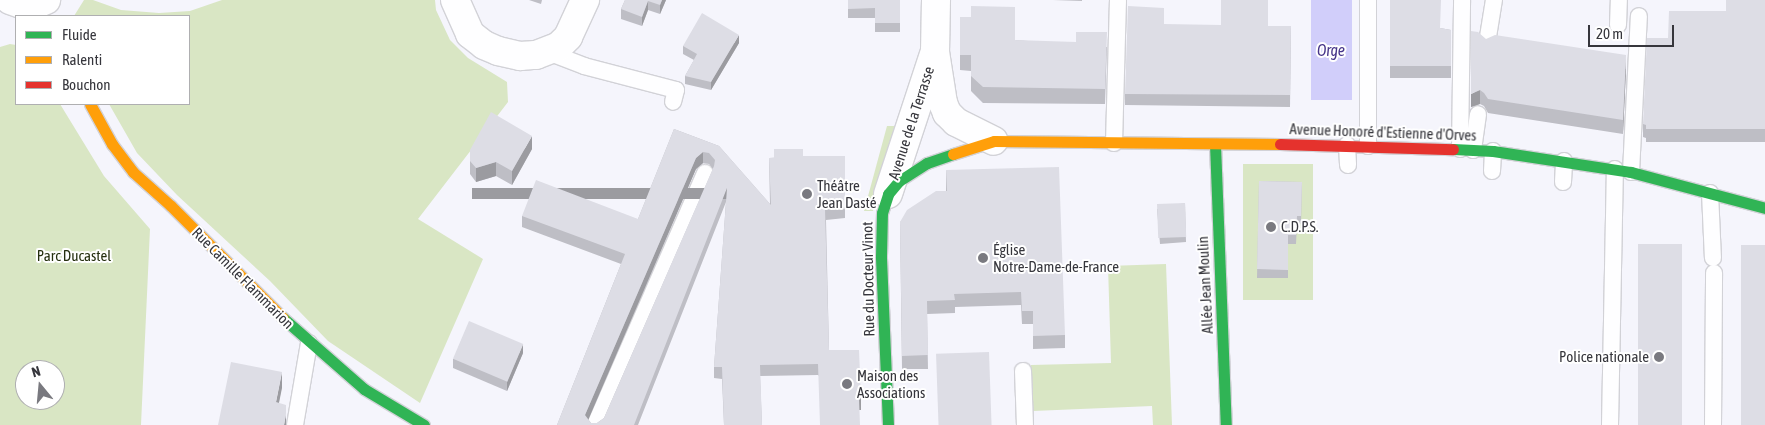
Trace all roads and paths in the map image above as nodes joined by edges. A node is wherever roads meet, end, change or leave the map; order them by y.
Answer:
1 (10, 0) edge
2 (455, 0) edge
3 (585, 0) edge
4 (936, 0) edge
5 (1118, 0) edge
6 (1368, 0) edge
7 (1462, 0) edge
8 (1494, 0) edge
9 (1619, 0) edge
10 (45, 6) edge
11 (1639, 16) dead end
12 (1618, 25) dead end
13 (1487, 43) edge
14 (548, 52) junction
15 (935, 52) junction
16 (673, 102) dead end
17 (91, 105) edge
18 (1478, 114) dead end
19 (994, 141) junction
20 (1114, 143) junction
21 (1214, 144) junction
22 (1347, 145) junction
23 (1368, 146) junction
24 (1422, 147) junction
25 (1466, 149) junction
26 (1493, 151) junction
27 (1564, 161) junction
28 (1348, 165) dead end
29 (1421, 166) dead end
30 (1615, 169) junction
31 (1492, 171) dead end
32 (1632, 172) junction
33 (705, 173) dead end
34 (1563, 182) dead end
35 (1710, 193) junction
36 (888, 194) junction
37 (1765, 208) edge
38 (308, 343) junction
39 (1024, 370) dead end
40 (295, 425) edge
41 (424, 425) edge
42 (595, 425) edge
43 (888, 425) edge
44 (1025, 425) edge
45 (1226, 425) edge
46 (1610, 425) edge
47 (1713, 425) edge

1 - 10 street
2 - 14 street
3 - 14 street
4 - 15 street, Avenue de la Terrasse
5 - 20 lane
6 - 23 lane
7 - 25 lane
8 - 13 lane
9 - 12 lane
11 - 32 lane
14 - 16 lane
15 - 19 street, Avenue de la Terrasse
15 - 36 street, Avenue de la Terrasse
17 - 38 street, Rue Camille Flammarion
18 - 25 lane
19 - 20 street, Avenue Honoré d'Estienne d'Orves
19 - 36 street
20 - 21 street, Avenue Honoré d'Estienne d'Orves
21 - 22 street, Avenue Honoré d'Estienne d'Orves
21 - 45 street, Allée Jean Moulin
22 - 23 street, Avenue Honoré d'Estienne d'Orves
22 - 28 lane
23 - 24 street, Avenue Honoré d'Estienne d'Orves
24 - 25 street, Avenue Honoré d'Estienne d'Orves
24 - 29 lane
25 - 26 street, Avenue Honoré d'Estienne d'Orves
26 - 27 street, Avenue Honoré d'Estienne d'Orves
26 - 31 lane
27 - 30 street, Avenue Honoré d'Estienne d'Orves
27 - 34 lane
30 - 32 street, Avenue Honoré d'Estienne d'Orves
30 - 46 lane
32 - 35 street, Avenue Honoré d'Estienne d'Orves
33 - 42 lane
35 - 37 street, Avenue Honoré d'Estienne d'Orves
35 - 47 lane
36 - 43 street, Rue du Docteur Vinot
38 - 40 lane
38 - 41 street, Rue Camille Flammarion
39 - 44 lane

